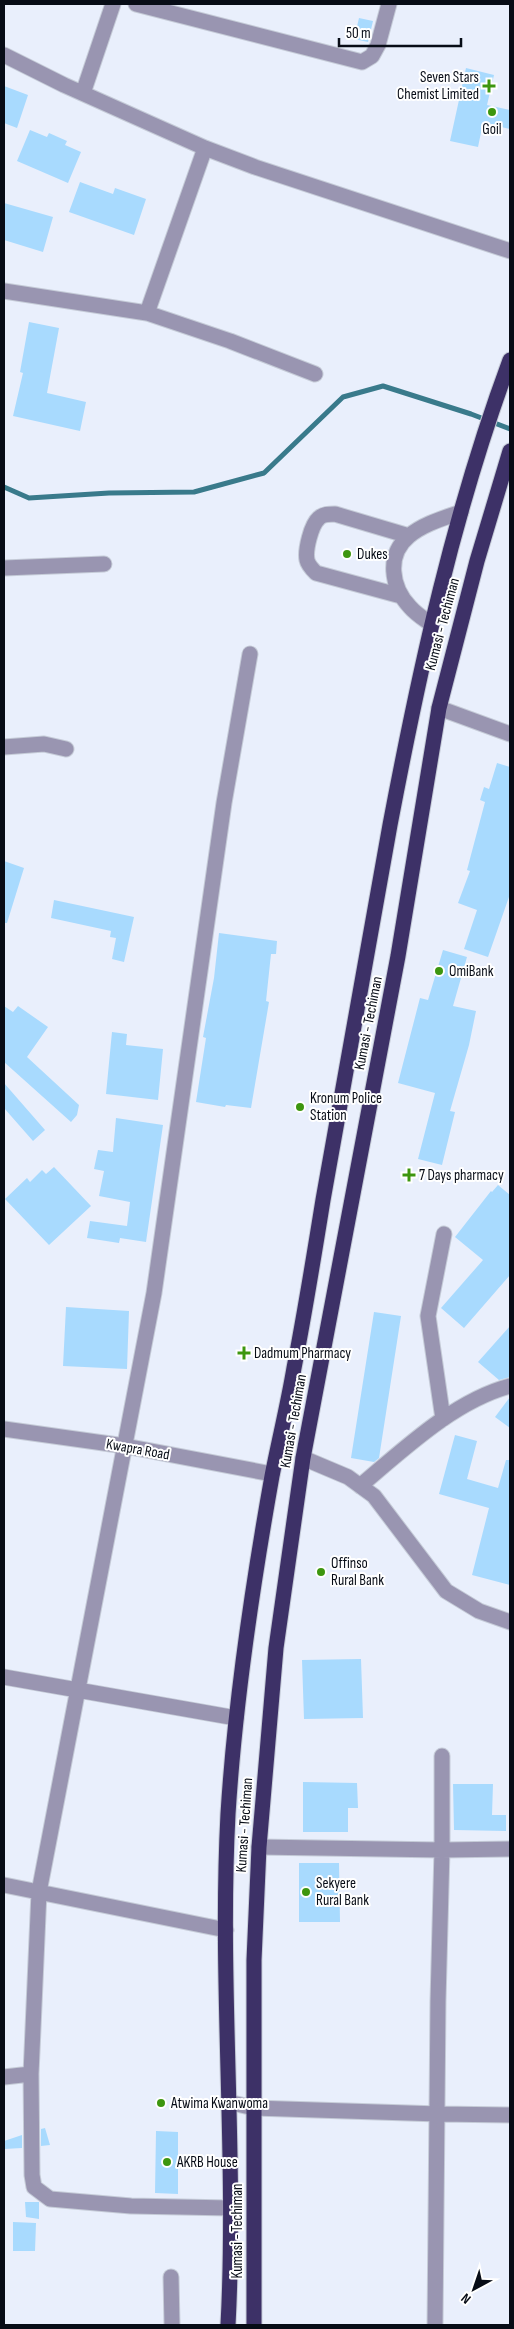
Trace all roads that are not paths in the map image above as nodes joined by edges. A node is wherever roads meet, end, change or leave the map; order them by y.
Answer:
1 (113, 4) edge
2 (136, 4) edge
3 (388, 4) edge
4 (4, 55) edge
5 (84, 93) junction
6 (205, 148) junction
7 (510, 251) edge
8 (4, 291) edge
9 (147, 313) junction
10 (510, 360) edge
11 (315, 374) dead end
12 (510, 452) edge
13 (461, 512) junction
14 (409, 536) junction
15 (104, 564) dead end
16 (4, 568) edge
17 (401, 596) junction
18 (431, 624) junction
19 (250, 654) dead end
20 (439, 708) junction
21 (510, 734) edge
22 (4, 747) edge
23 (66, 749) dead end
24 (444, 1234) dead end
25 (510, 1386) edge
26 (443, 1419) junction
27 (4, 1429) edge
28 (125, 1446) junction
29 (303, 1458) junction
30 (272, 1474) junction
31 (360, 1486) junction
32 (510, 1622) edge
33 (4, 1677) edge
34 (78, 1691) junction
35 (236, 1718) junction
36 (442, 1756) dead end
37 (260, 1847) junction
38 (510, 1849) edge
39 (442, 1850) junction
40 (4, 1885) edge
41 (39, 1892) junction
42 (226, 1930) junction
43 (31, 2074) junction
44 (4, 2078) edge
45 (228, 2102) junction
46 (254, 2108) junction
47 (438, 2114) junction
48 (510, 2114) edge
49 (230, 2208) junction
50 (171, 2277) dead end
51 (172, 2325) edge
52 (228, 2325) edge
53 (254, 2325) edge
54 (435, 2325) edge

1 - 5 street
2 - 3 street
4 - 5 street
5 - 6 street
6 - 7 street
6 - 9 street
8 - 9 street
9 - 11 street
10 - 13 highway
12 - 20 highway, Kumasi - Techiman
13 - 14 street
13 - 18 highway
14 - 17 street
14 - 17 street
15 - 16 street
17 - 18 street
18 - 30 highway
19 - 28 street
20 - 21 street
20 - 29 highway, Kumasi - Techiman
22 - 23 street
24 - 26 street
25 - 26 street
26 - 31 street
27 - 28 street, Kwapra Road
28 - 30 street, Kwapra Road
28 - 34 street
29 - 31 street
29 - 37 highway, Kumasi - Techiman
30 - 35 highway
31 - 32 street
33 - 34 street
34 - 35 street
34 - 41 street
35 - 42 highway
36 - 39 street
37 - 39 street
37 - 46 highway, Kumasi - Techiman
38 - 39 street
39 - 47 street
40 - 41 street
41 - 42 street
41 - 43 street
42 - 45 highway
43 - 44 street
43 - 49 street
45 - 46 street
45 - 49 highway
46 - 47 street
46 - 53 highway, Kumasi - Techiman
47 - 48 street
47 - 54 street
49 - 52 highway
50 - 51 street

